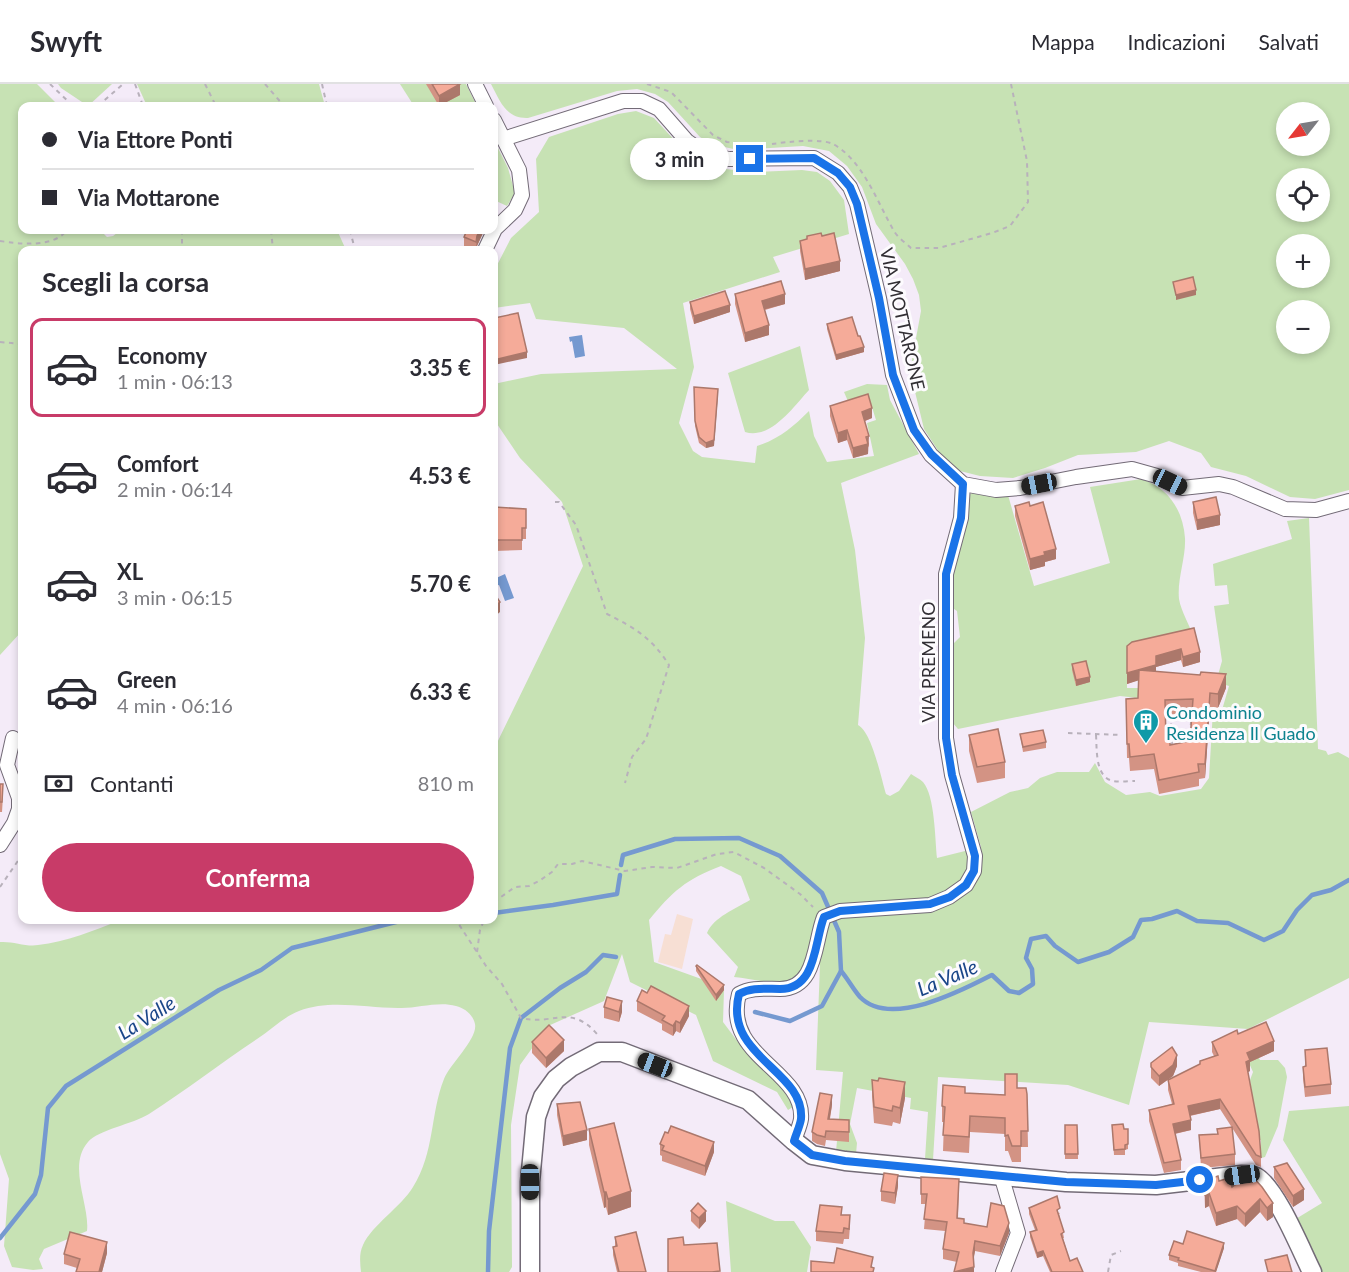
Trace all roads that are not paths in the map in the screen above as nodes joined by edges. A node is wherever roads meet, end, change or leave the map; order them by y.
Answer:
1 (475, 84) edge
2 (484, 102) edge
3 (498, 128) edge
4 (503, 139) junction
5 (498, 226) edge
6 (963, 484) junction
7 (1349, 501) edge
8 (13, 738) dead end
9 (18, 795) edge
10 (18, 812) edge
11 (0, 845) edge
12 (794, 1141) junction
13 (1001, 1175) junction
14 (530, 1272) edge
15 (1003, 1272) edge
16 (1312, 1272) edge

1 - 2 street
3 - 4 street
4 - 5 street
4 - 6 street, VIA MOTTARONE
6 - 7 street
6 - 12 street, VIA PREMENO
8 - 9 street
10 - 11 street
12 - 13 street
12 - 14 street
13 - 15 street
13 - 16 street

